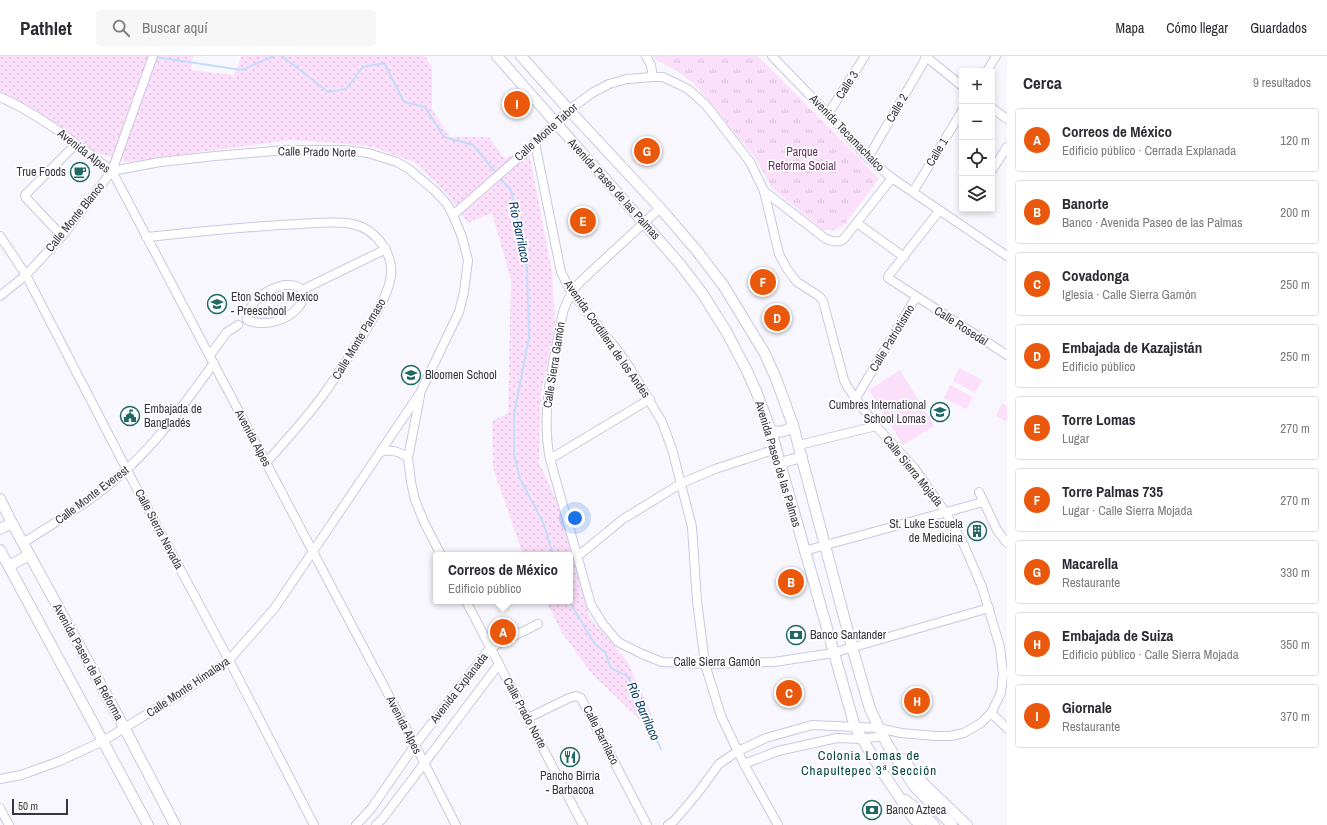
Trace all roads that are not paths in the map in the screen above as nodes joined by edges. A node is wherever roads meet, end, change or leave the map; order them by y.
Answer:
1 (497, 56) edge
2 (521, 56) edge
3 (646, 56) edge
4 (865, 56) edge
5 (996, 56) edge
6 (775, 57) edge
7 (926, 57) edge
8 (152, 59) edge
9 (989, 68) edge
10 (653, 77) junction
11 (959, 84) edge
12 (0, 97) edge
13 (569, 110) junction
14 (995, 110) edge
15 (828, 114) junction
16 (959, 116) edge
17 (1007, 119) edge
18 (555, 123) junction
19 (535, 143) junction
20 (76, 144) junction
21 (1007, 147) edge
22 (868, 158) junction
23 (995, 165) edge
24 (112, 171) junction
25 (892, 178) junction
26 (764, 191) junction
27 (913, 192) junction
28 (660, 208) junction
29 (939, 211) junction
30 (453, 215) junction
31 (644, 222) junction
32 (857, 223) junction
33 (0, 236) edge
34 (62, 236) junction
35 (146, 237) junction
36 (386, 249) junction
37 (1007, 256) edge
38 (904, 257) junction
39 (26, 275) junction
40 (302, 290) junction
41 (571, 292) junction
42 (0, 296) edge
43 (916, 297) junction
44 (238, 325) dead end
45 (210, 355) junction
46 (1007, 355) edge
47 (214, 363) junction
48 (420, 393) junction
49 (856, 398) junction
50 (650, 399) junction
51 (793, 425) junction
52 (876, 426) junction
53 (771, 431) junction
54 (799, 445) junction
55 (776, 450) junction
56 (380, 452) junction
57 (802, 457) junction
58 (408, 458) junction
59 (550, 460) junction
60 (266, 463) junction
61 (780, 463) junction
62 (127, 470) junction
63 (682, 483) junction
64 (979, 492) dead end
65 (0, 499) edge
66 (983, 502) junction
67 (946, 513) junction
68 (12, 523) junction
69 (0, 529) edge
70 (23, 543) junction
71 (1007, 543) edge
72 (825, 545) junction
73 (0, 550) edge
74 (313, 551) junction
75 (804, 551) junction
76 (440, 552) edge
77 (29, 554) junction
78 (578, 556) junction
79 (9, 566) junction
80 (468, 604) edge
81 (989, 608) junction
82 (538, 624) dead end
83 (852, 647) junction
84 (490, 648) junction
85 (833, 653) junction
86 (229, 660) junction
87 (499, 664) junction
88 (705, 664) junction
89 (991, 713) junction
90 (528, 718) junction
91 (854, 727) junction
92 (1007, 728) edge
93 (125, 729) junction
94 (883, 736) junction
95 (861, 739) junction
96 (103, 741) junction
97 (415, 745) junction
98 (738, 751) junction
99 (424, 763) junction
100 (744, 764) junction
101 (0, 780) edge
102 (900, 797) junction
103 (0, 808) edge
104 (916, 823) edge
105 (9, 825) edge
106 (148, 825) edge
107 (175, 825) edge
108 (314, 825) edge
109 (356, 825) edge
110 (376, 825) edge
111 (456, 825) edge
112 (583, 825) edge
113 (647, 825) edge
114 (668, 825) edge
115 (778, 825) edge
116 (934, 825) edge
117 (952, 825) edge
118 (967, 825) edge

1 - 18 main road, Avenida Paseo de las Palmas
2 - 13 main road, Avenida Paseo de las Palmas
3 - 10 street
4 - 15 street, Calle 3
5 - 9 street
6 - 15 street, Avenida Tecamachalco
7 - 11 street
7 - 22 street, Calle 2
8 - 24 street, Calle Monte Blanco
10 - 13 street, Calle Monte Tabor
10 - 26 street, Calle Sierra Mojada
12 - 20 street, Avenida Alpes
13 - 18 street, Calle Monte Tabor
13 - 28 main road, Avenida Paseo de las Palmas
14 - 17 street
15 - 22 street, Avenida Tecamachalco
16 - 27 street, Calle 1
18 - 19 street, Calle Monte Tabor
18 - 31 main road, Avenida Paseo de las Palmas
19 - 30 street, Calle Monte Tabor
19 - 41 street, Avenida Cordillera de los Andes
20 - 24 street, Avenida Alpes
20 - 34 street
21 - 23 street
22 - 25 street, Avenida Tecamachalco
24 - 30 street, Calle Prado Norte
24 - 34 street, Calle Monte Blanco
24 - 35 street, Avenida Alpes
25 - 27 street, Avenida Tecamachalco
25 - 32 street
26 - 32 street
26 - 49 street, Calle Sierra Mojada
27 - 29 street, Avenida Tecamachalco
28 - 31 street
28 - 51 main road, Avenida Paseo de las Palmas
29 - 37 street, Avenida Tecamachalco
29 - 38 street, Calle Patriotismo
30 - 48 street, Calle Prado Norte
31 - 41 street
31 - 53 main road, Avenida Paseo de las Palmas
32 - 38 street
33 - 39 street, Calle Sierra Nevada
34 - 39 street, Calle Monte Blanco
35 - 36 street
35 - 45 street, Avenida Alpes
36 - 40 street
36 - 60 street, Calle Monte Parnaso
38 - 43 street, Calle Patriotismo
39 - 42 street, Calle Monte Blanco
39 - 62 street, Calle Sierra Nevada
40 - 40 street
41 - 50 street, Avenida Cordillera de los Andes
41 - 59 street, Calle Sierra Gamón
43 - 46 street, Calle Rosedal
43 - 49 street, Calle Patriotismo
44 - 45 street
45 - 47 street, Avenida Alpes
47 - 60 street, Avenida Alpes
47 - 62 street, Calle Monte Everest
48 - 56 street, Calle Prado Norte
48 - 58 street, Calle Prado Norte
49 - 52 street, Calle Sierra Mojada
50 - 59 street
50 - 63 street, Avenida Cordillera de los Andes
51 - 53 main road
51 - 54 main road, Avenida Paseo de las Palmas
52 - 54 street
52 - 67 street, Calle Sierra Mojada
53 - 55 main road, Avenida Paseo de las Palmas
54 - 57 main road, Avenida Paseo de las Palmas
55 - 61 main road, Avenida Paseo de las Palmas
55 - 63 street
56 - 58 street
56 - 74 street, Calle Monte Himalaya
57 - 61 main road
57 - 72 main road, Avenida Paseo de las Palmas
58 - 76 street, Calle Prado Norte
59 - 78 street, Calle Sierra Gamón
60 - 74 street, Avenida Alpes
61 - 75 main road, Avenida Paseo de las Palmas
62 - 70 street, Calle Monte Everest
62 - 86 street, Calle Sierra Nevada
63 - 78 street
63 - 88 street, Avenida Cordillera de los Andes
64 - 66 street
65 - 68 main road, Avenida Paseo de la Reforma
66 - 67 street
66 - 71 street
67 - 72 street
67 - 81 street, Calle Sierra Mojada
68 - 69 main road
68 - 70 main road, Avenida Paseo de la Reforma
70 - 77 main road, Avenida Paseo de la Reforma
72 - 75 street
72 - 83 main road, Avenida Paseo de las Palmas
73 - 79 main road, Avenida Paseo de la Reforma
74 - 86 street, Calle Monte Himalaya
74 - 97 street, Avenida Alpes
75 - 85 main road, Avenida Paseo de las Palmas
77 - 79 main road
77 - 93 main road, Avenida Paseo de la Reforma
78 - 88 street, Calle Sierra Gamón
79 - 96 main road, Avenida Paseo de la Reforma
80 - 84 street, Calle Prado Norte
81 - 83 street, Calle Sierra Gamón
81 - 89 street, Calle Sierra Mojada
82 - 84 street
83 - 85 street, Calle Sierra Gamón
83 - 94 main road, Avenida Paseo de las Palmas
84 - 87 street, Calle Prado Norte
84 - 97 street, Avenida Explanada
85 - 88 street, Calle Sierra Gamón
85 - 91 main road, Avenida Paseo de las Palmas
86 - 93 street, Calle Monte Himalaya
86 - 108 street, Calle Sierra Nevada
87 - 90 street, Calle Prado Norte
87 - 99 street, Avenida Explanada
88 - 98 street, Avenida Cordillera de los Andes
89 - 92 street
89 - 94 street, Calle Sierra Mojada
90 - 112 street, Calle Prado Norte
90 - 113 street, Calle Barrilaco
91 - 94 street, Calle Sierra Mojada
91 - 95 main road, Avenida Paseo de las Palmas
91 - 98 street, Calle Sierra Mojada
93 - 96 street, Calle Monte Himalaya
93 - 107 main road, Avenida Paseo de la Reforma
94 - 95 street, Calle Sierra Mojada
94 - 117 main road, Avenida Paseo de las Palmas
94 - 118 main road, Avenida Paseo de las Palmas
95 - 100 street, Calle Sierra Mojada
95 - 102 main road, Avenida Paseo de las Palmas
96 - 101 street, Calle Monte Himalaya
96 - 106 main road, Avenida Paseo de la Reforma
97 - 99 street, Avenida Alpes
97 - 109 street, Avenida Explanada
98 - 100 street, Avenida Cordillera de los Andes
98 - 114 street, Calle Sierra Mojada
99 - 110 street, Avenida Explanada
99 - 111 street, Avenida Alpes
100 - 115 street, Avenida Cordillera de los Andes
102 - 104 main road, Avenida Paseo de las Palmas
102 - 116 main road, Avenida Paseo de las Palmas
103 - 105 street

